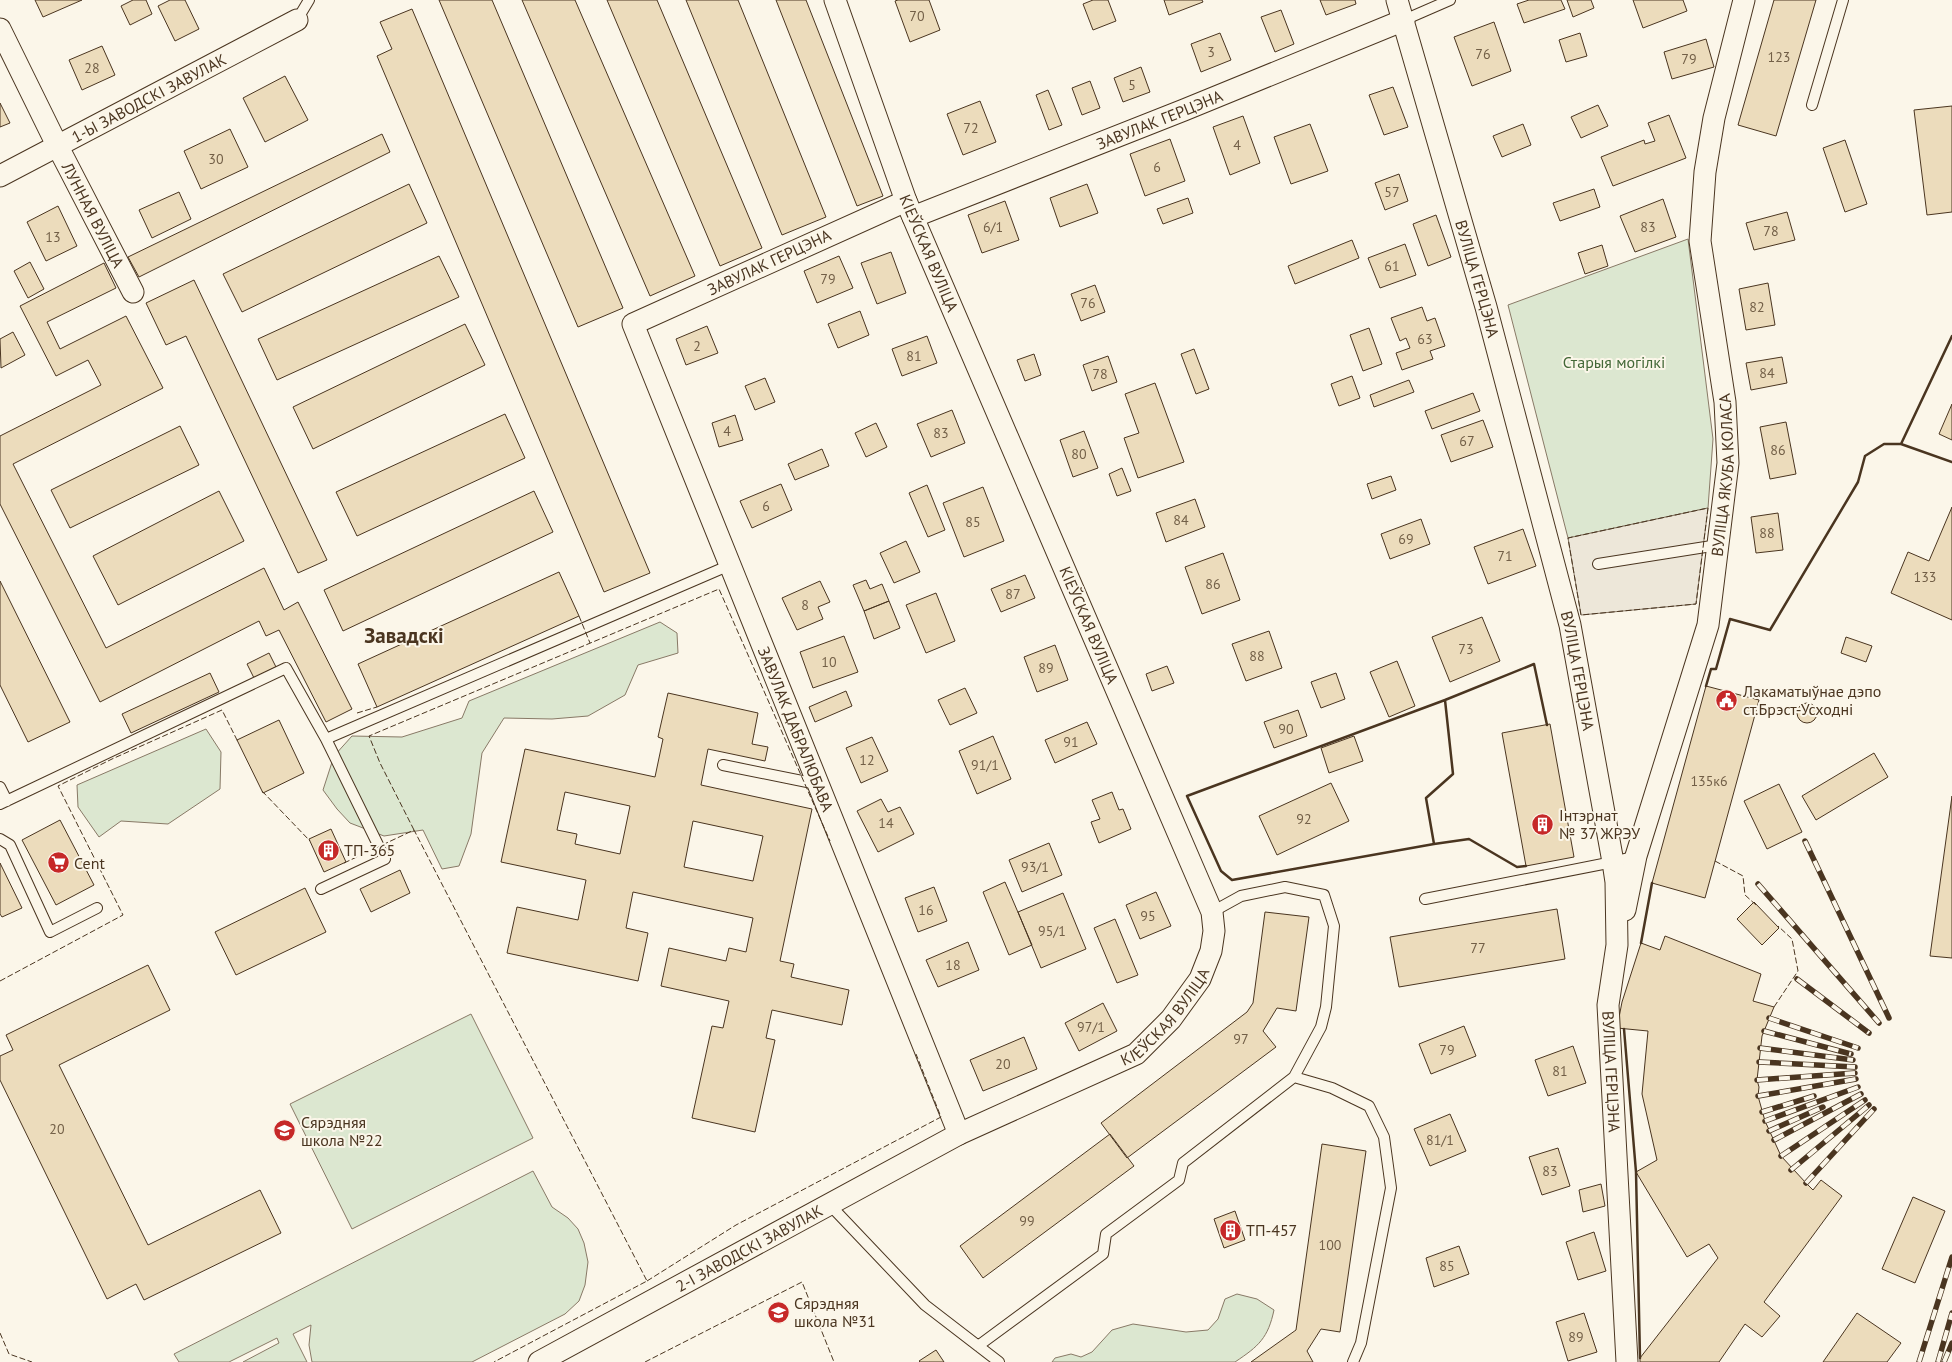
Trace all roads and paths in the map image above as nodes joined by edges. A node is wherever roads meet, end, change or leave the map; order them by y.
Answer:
1 (309, 0) edge
2 (835, 0) edge
3 (1450, 0) edge
4 (1744, 0) edge
5 (1843, 0) edge
6 (1401, 10) edge
7 (297, 20) joint
8 (0, 29) edge
9 (1812, 105) dead end
10 (58, 147) junction
11 (0, 176) edge
12 (909, 209) junction
13 (133, 292) dead end
14 (633, 324) joint
15 (1718, 545) junction
16 (1598, 564) dead end
17 (730, 565) junction
18 (326, 739) junction
19 (723, 765) dead end
20 (818, 784) junction
21 (0, 787) edge
22 (3, 803) edge
23 (0, 839) edge
24 (1636, 856) junction
25 (1613, 862) junction
26 (321, 889) dead end
27 (1425, 899) dead end
28 (97, 908) dead end
29 (1212, 912) junction
30 (1617, 945) junction
31 (1294, 1077) junction
32 (960, 1134) junction
33 (829, 1204) junction
34 (978, 1346) junction
35 (539, 1362) edge
36 (999, 1362) edge
37 (1353, 1362) edge
38 (1627, 1362) edge

1 - 7 lane
2 - 12 street, КІЕЎСКАЯ ВУЛІЦА
3 - 6 lane
4 - 15 street, ВУЛІЦА ЯКУБА КОЛАСА
5 - 9 lane
6 - 12 street, ЗАВУЛАК ГЕРЦЭНА
6 - 25 street, ВУЛІЦА ГЕРЦЭНА
7 - 10 street, 1-Ы ЗАВОДСКІ ЗАВУЛАК
8 - 10 street, ЛУННАЯ ВУЛІЦА
10 - 11 street, 1-Ы ЗАВОДСКІ ЗАВУЛАК
10 - 13 street, ЛУННАЯ ВУЛІЦА
12 - 14 street, ЗАВУЛАК ГЕРЦЭНА
12 - 29 street, КІЕЎСКАЯ ВУЛІЦА
14 - 17 street, ЗАВУЛАК ДАБРАЛЮБАВА
15 - 16 lane
15 - 24 street, ВУЛІЦА ЯКУБА КОЛАСА
17 - 18 lane
17 - 20 street, ЗАВУЛАК ДАБРАЛЮБАВА
18 - 22 lane
18 - 26 lane
19 - 20 lane
20 - 32 street, ЗАВУЛАК ДАБРАЛЮБАВА
21 - 22 lane
23 - 28 lane
24 - 25 lane
24 - 30 street, ВУЛІЦА ЯКУБА КОЛАСА
25 - 27 lane
25 - 30 street, ВУЛІЦА ГЕРЦЭНА
29 - 31 lane
29 - 32 street, КІЕЎСКАЯ ВУЛІЦА
30 - 38 street, ВУЛІЦА ГЕРЦЭНА
31 - 34 lane
31 - 37 lane
32 - 33 street, 2-І ЗАВОДСКІ ЗАВУЛАК
33 - 34 lane
33 - 35 street, 2-І ЗАВОДСКІ ЗАВУЛАК
34 - 36 lane

